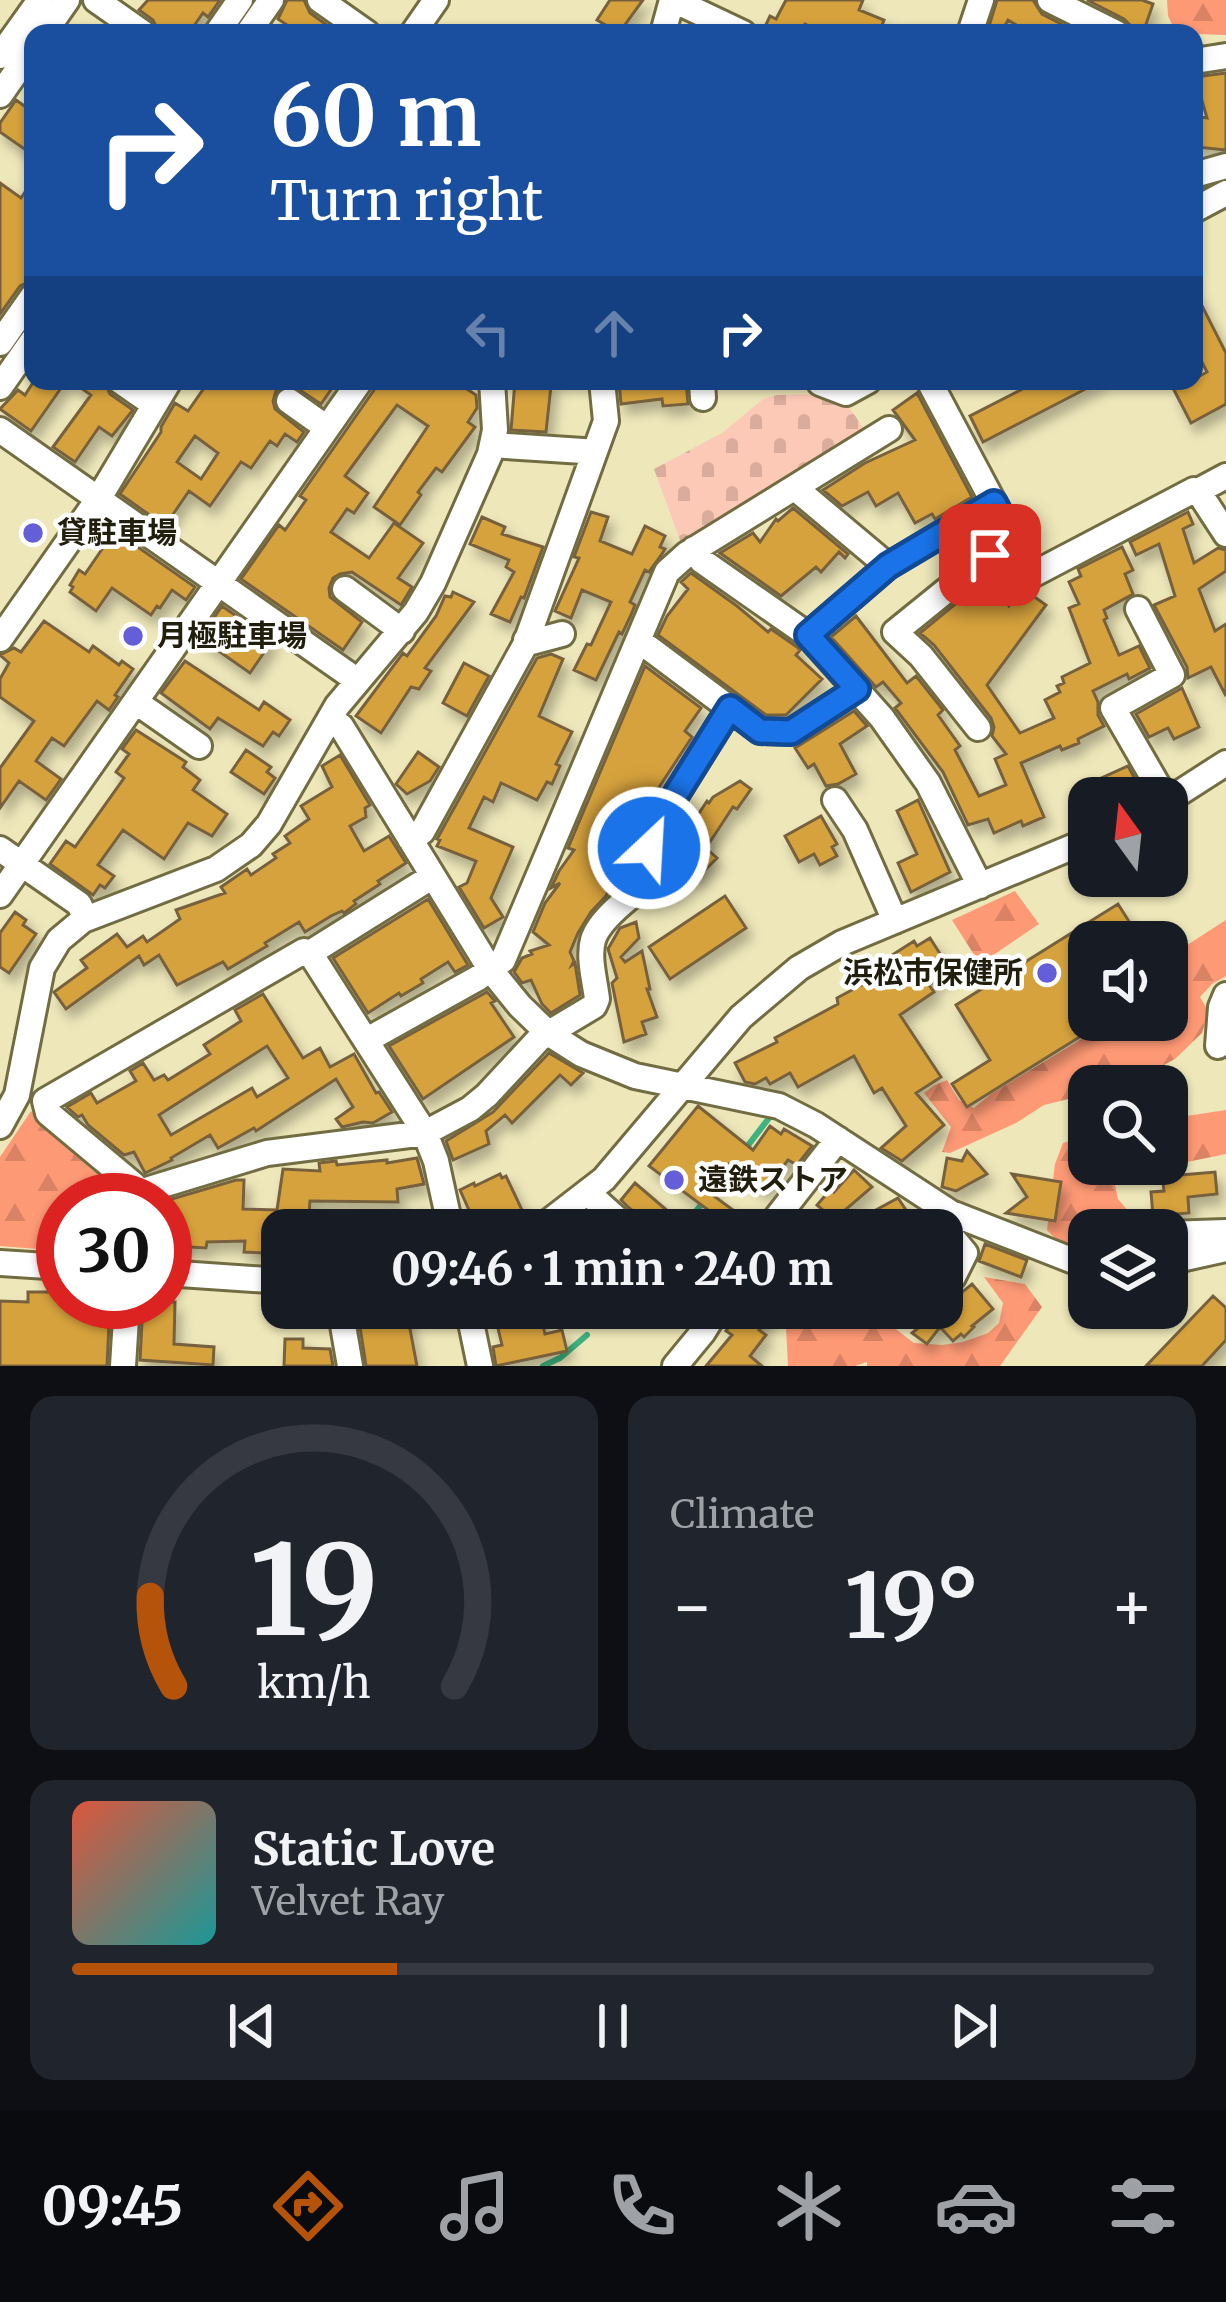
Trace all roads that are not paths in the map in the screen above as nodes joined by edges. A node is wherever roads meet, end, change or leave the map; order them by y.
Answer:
1 (40, 0) edge
2 (96, 0) edge
3 (320, 0) edge
4 (667, 2) edge
5 (1064, 3) edge
6 (130, 24) edge
7 (354, 24) edge
8 (721, 24) edge
9 (1100, 24) edge
10 (0, 56) edge
11 (24, 61) edge
12 (0, 94) edge
13 (24, 309) edge
14 (0, 343) edge
15 (24, 353) edge
16 (0, 387) edge
17 (133, 390) edge
18 (163, 390) edge
19 (354, 390) edge
20 (493, 390) edge
21 (603, 390) edge
22 (934, 390) edge
23 (290, 401) dead end
24 (153, 404) junction
25 (327, 428) junction
26 (889, 429) dead end
27 (0, 430) edge
28 (493, 443) junction
29 (592, 455) junction
30 (1226, 476) edge
31 (797, 486) junction
32 (1198, 491) junction
33 (99, 498) junction
34 (994, 503) junction
35 (1226, 534) edge
36 (1012, 537) junction
37 (694, 549) junction
38 (888, 566) junction
39 (219, 582) junction
40 (345, 590) dead end
41 (1138, 609) dead end
42 (402, 631) junction
43 (562, 634) dead end
44 (808, 635) junction
45 (0, 639) edge
46 (526, 640) junction
47 (638, 643) junction
48 (358, 680) junction
49 (857, 689) junction
50 (136, 702) junction
51 (730, 708) junction
52 (329, 720) junction
53 (978, 728) dead end
54 (199, 746) dead end
55 (1226, 763) edge
56 (1153, 777) edge
57 (1188, 786) edge
58 (835, 800) dead end
59 (410, 839) junction
60 (0, 849) edge
61 (1068, 849) edge
62 (22, 864) junction
63 (433, 875) junction
64 (980, 886) junction
65 (0, 895) edge
66 (86, 919) junction
67 (895, 920) junction
68 (310, 952) junction
69 (490, 969) junction
70 (1226, 995) edge
71 (550, 1034) junction
72 (367, 1040) junction
73 (1218, 1046) dead end
74 (684, 1086) junction
75 (0, 1126) edge
76 (425, 1132) junction
77 (838, 1139) junction
78 (120, 1173) edge
79 (192, 1178) edge
80 (588, 1193) junction
81 (446, 1209) edge
82 (566, 1209) edge
83 (606, 1209) edge
84 (783, 1209) edge
85 (944, 1209) edge
86 (963, 1218) edge
87 (1226, 1232) edge
88 (1188, 1233) edge
89 (1226, 1250) edge
90 (1188, 1258) edge
91 (1068, 1259) edge
92 (0, 1263) edge
93 (36, 1265) edge
94 (192, 1275) edge
95 (261, 1280) edge
96 (125, 1329) edge
97 (344, 1329) edge
98 (472, 1329) edge
99 (705, 1329) edge
100 (123, 1366) edge
101 (350, 1366) edge
102 (480, 1366) edge
103 (675, 1366) edge

1 - 10 street
2 - 6 street
3 - 7 street
4 - 8 street
5 - 9 street
11 - 12 street
13 - 14 street
15 - 16 street
17 - 24 street
18 - 24 street
19 - 25 street
20 - 28 street
21 - 29 street
22 - 34 street
23 - 25 street
24 - 33 street
25 - 39 street
26 - 31 street
27 - 33 street
28 - 29 street
28 - 42 street
29 - 46 street
30 - 32 street
31 - 37 street
31 - 38 street
32 - 35 street
32 - 36 street
33 - 39 street
33 - 45 street
34 - 36 street
34 - 38 street
36 - 53 street
37 - 44 street
37 - 47 street
38 - 44 street
39 - 48 street
39 - 50 street
40 - 42 street
41 - 56 street
42 - 48 street
43 - 46 street
44 - 49 street
46 - 59 street
47 - 51 street
47 - 69 street
48 - 52 street
49 - 51 street
49 - 64 street
50 - 54 street
50 - 62 street
51 - 71 street
52 - 59 street
52 - 66 street
55 - 57 street
58 - 67 street
59 - 63 street
60 - 62 street
61 - 64 street
62 - 65 street
62 - 66 street
63 - 68 street
63 - 69 street
64 - 67 street
66 - 75 street
67 - 74 street
68 - 72 street
68 - 78 street
69 - 71 street
69 - 72 street
70 - 73 street
71 - 74 street
71 - 76 street
72 - 76 street
74 - 77 street
74 - 80 street
76 - 79 street
76 - 81 street
77 - 84 street
77 - 85 street
80 - 82 street
80 - 83 street
86 - 91 street
87 - 88 street
89 - 90 street
92 - 93 street
94 - 95 street
96 - 100 street
97 - 101 street
98 - 102 street
99 - 103 street

